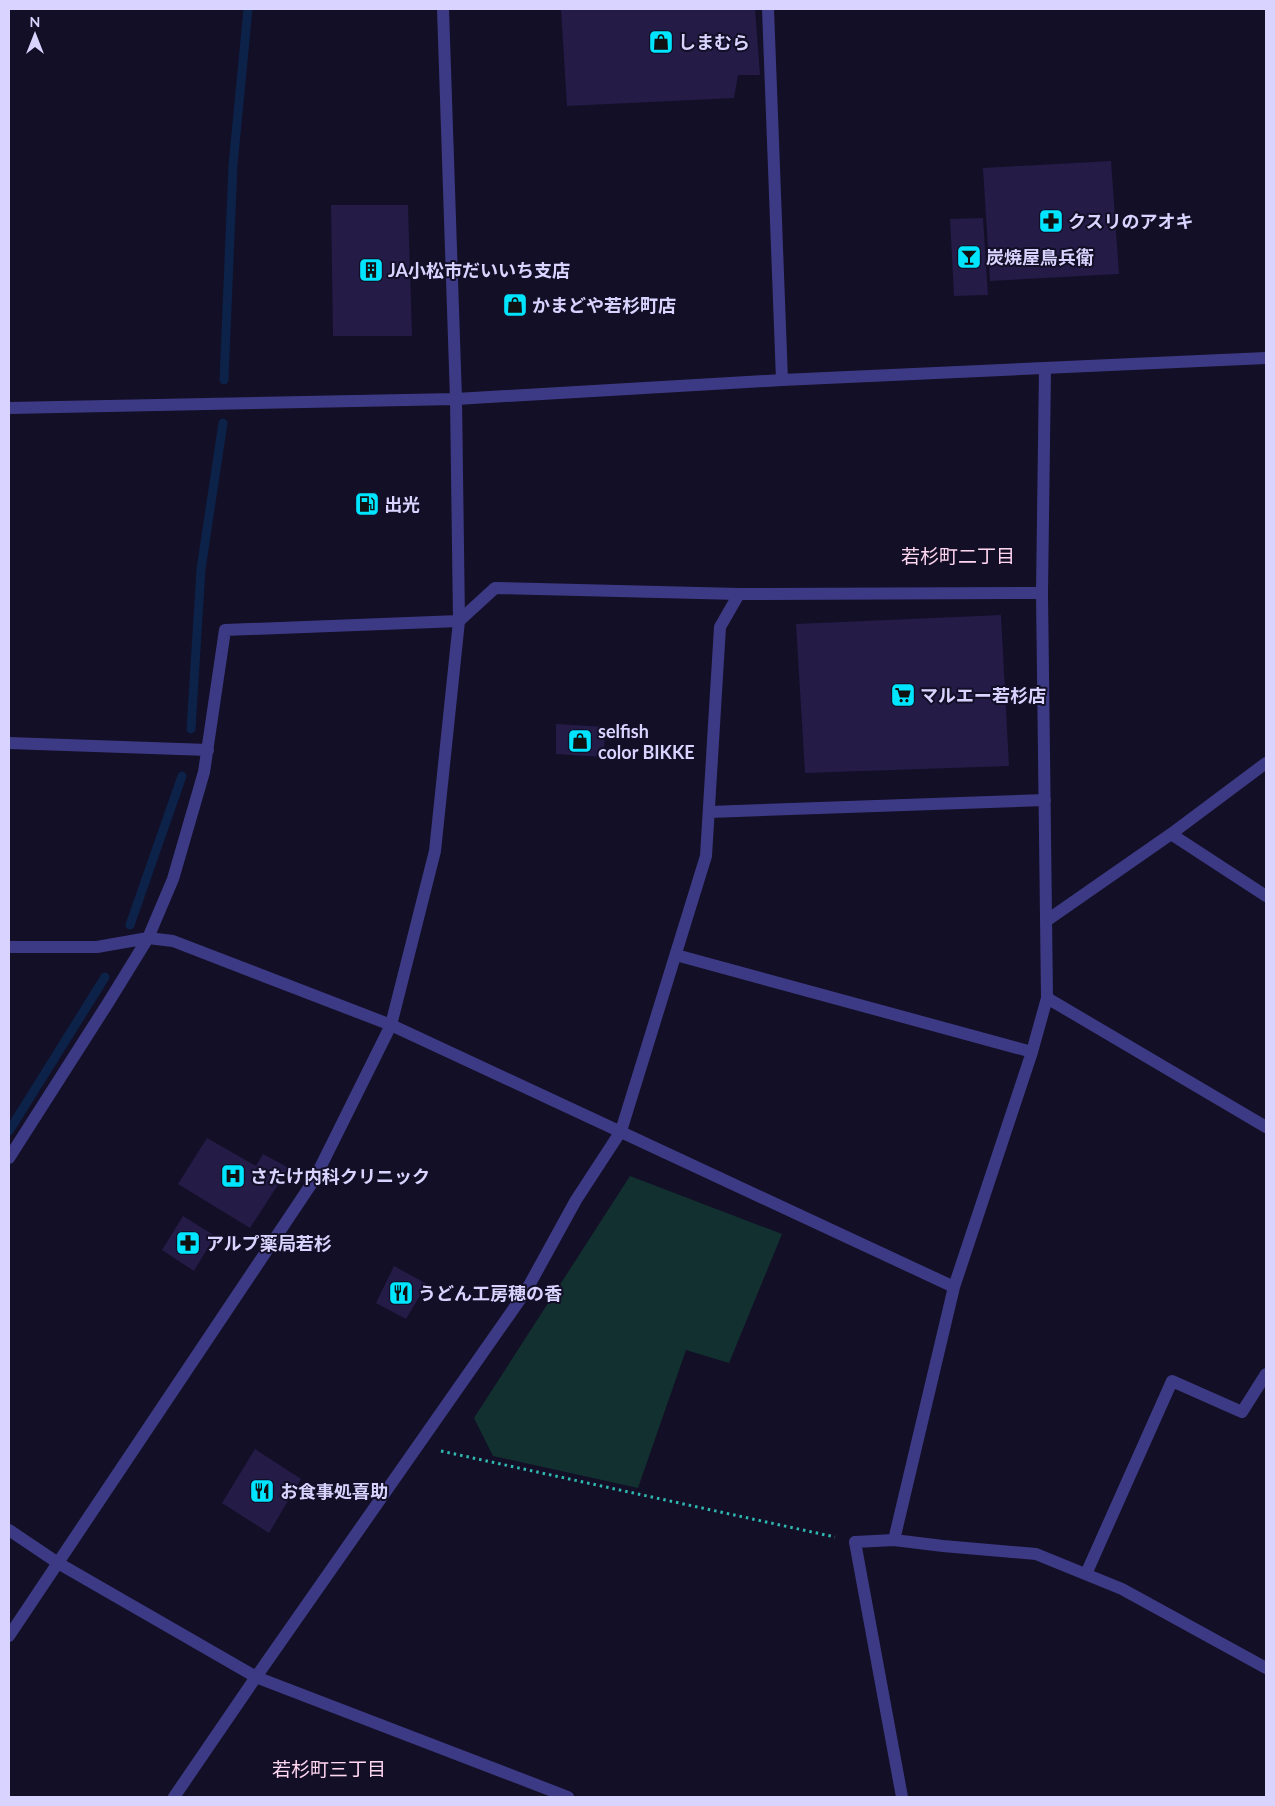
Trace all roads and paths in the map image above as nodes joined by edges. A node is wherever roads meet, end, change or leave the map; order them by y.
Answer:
1 (443, 9) edge
2 (768, 9) edge
3 (1266, 358) edge
4 (1045, 368) junction
5 (782, 380) junction
6 (456, 399) junction
7 (9, 408) edge
8 (1042, 593) junction
9 (739, 594) junction
10 (459, 621) junction
11 (9, 743) edge
12 (208, 750) junction
13 (1266, 763) edge
14 (1045, 800) junction
15 (709, 812) junction
16 (1171, 834) junction
17 (1266, 896) edge
18 (1046, 921) junction
19 (148, 938) junction
20 (9, 947) edge
21 (676, 955) junction
22 (1047, 998) junction
23 (391, 1025) junction
24 (1032, 1052) junction
25 (1266, 1127) edge
26 (621, 1131) junction
27 (9, 1158) edge
28 (954, 1287) junction
29 (1266, 1374) edge
30 (418, 1446) junction
31 (9, 1530) edge
32 (894, 1540) junction
33 (855, 1542) junction
34 (58, 1563) junction
35 (1086, 1574) junction
36 (9, 1636) edge
37 (1266, 1668) edge
38 (256, 1676) junction
39 (174, 1797) edge
40 (568, 1797) edge
41 (902, 1797) edge

1 - 6 street
2 - 5 street
3 - 4 street
4 - 5 street
4 - 8 street
5 - 6 street
6 - 7 street
6 - 10 street
8 - 9 street
8 - 14 street
9 - 10 street
9 - 15 street
10 - 12 street
10 - 23 street
11 - 12 street
12 - 19 street
13 - 16 street
14 - 15 street
14 - 18 street
15 - 21 street
16 - 17 street
16 - 18 street
18 - 22 street
19 - 20 street
19 - 23 street
19 - 27 street
21 - 24 street
21 - 26 street
22 - 24 street
22 - 25 street
23 - 26 street
23 - 34 street
24 - 28 street
26 - 28 street
26 - 30 street
28 - 32 street
29 - 35 street
30 - 33 path
30 - 38 street
31 - 34 street
32 - 33 street
32 - 35 street
33 - 41 street
34 - 36 street
34 - 38 street
35 - 37 street
38 - 39 street
38 - 40 street

